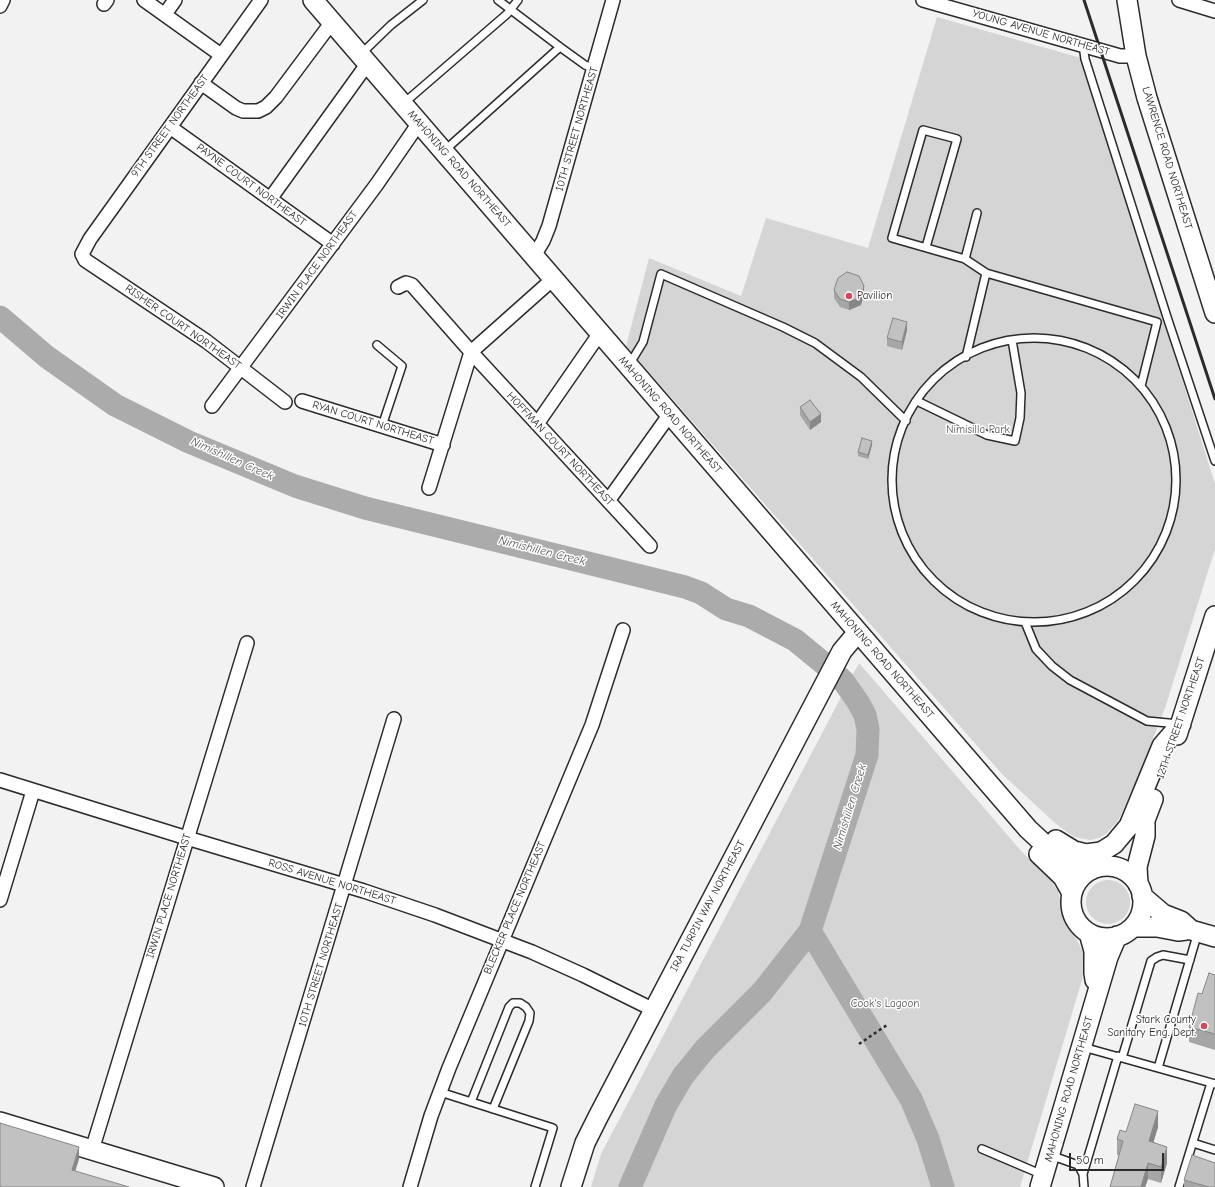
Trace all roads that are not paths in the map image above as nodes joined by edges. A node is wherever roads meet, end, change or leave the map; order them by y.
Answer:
1 (3, 0) edge
2 (144, 0) edge
3 (175, 0) edge
4 (261, 0) edge
5 (313, 0) edge
6 (423, 0) edge
7 (498, 0) edge
8 (518, 0) edge
9 (613, 0) edge
10 (1127, 0) edge
11 (1179, 0) edge
12 (932, 1) edge
13 (0, 6) edge
14 (511, 9) junction
15 (1215, 11) edge
16 (165, 14) junction
17 (332, 22) junction
18 (1083, 45) junction
19 (560, 47) junction
20 (221, 55) junction
21 (1136, 56) junction
22 (364, 59) junction
23 (594, 69) junction
24 (201, 83) junction
25 (403, 104) junction
26 (419, 123) junction
27 (170, 127) junction
28 (444, 151) junction
29 (270, 199) junction
30 (977, 213) dead end
31 (333, 244) junction
32 (926, 247) junction
33 (82, 254) joint
34 (534, 256) junction
35 (964, 259) junction
36 (986, 273) junction
37 (553, 279) junction
38 (398, 287) dead end
39 (1215, 313) edge
40 (1167, 317) junction
41 (1157, 322) junction
42 (600, 333) junction
43 (1012, 340) junction
44 (377, 345) dead end
45 (471, 352) junction
46 (966, 356) junction
47 (628, 366) junction
48 (241, 368) junction
49 (1141, 386) junction
50 (302, 401) dead end
51 (917, 401) junction
52 (284, 402) dead end
53 (212, 406) dead end
54 (670, 414) junction
55 (906, 421) junction
56 (537, 424) junction
57 (382, 426) junction
58 (443, 445) junction
59 (1215, 461) edge
60 (429, 488) dead end
61 (608, 501) junction
62 (650, 546) dead end
63 (1215, 616) edge
64 (1025, 622) junction
65 (623, 630) dead end
66 (858, 632) junction
67 (247, 643) dead end
68 (394, 719) dead end
69 (1181, 724) junction
70 (985, 779) junction
71 (0, 780) edge
72 (33, 790) junction
73 (1145, 820) junction
74 (1028, 829) junction
75 (187, 838) junction
76 (1096, 868) junction
77 (344, 885) junction
78 (1140, 890) junction
79 (1072, 893) junction
80 (0, 900) edge
81 (1125, 931) junction
82 (1089, 933) junction
83 (1201, 933) edge
84 (503, 940) junction
85 (1190, 960) junction
86 (1098, 991) junction
87 (654, 1010) junction
88 (1082, 1047) junction
89 (1120, 1057) junction
90 (1158, 1068) junction
91 (1213, 1084) edge
92 (440, 1092) junction
93 (471, 1102) junction
94 (493, 1109) junction
95 (0, 1122) edge
96 (1193, 1143) junction
97 (982, 1149) dead end
98 (92, 1150) junction
99 (1215, 1150) edge
100 (1050, 1155) junction
101 (1083, 1174) junction
102 (1042, 1181) edge
103 (214, 1187) edge
104 (253, 1187) edge
105 (410, 1187) edge
106 (535, 1187) edge
107 (571, 1187) edge
108 (1084, 1187) edge
109 (1179, 1187) edge

1 - 13 street
2 - 16 street
3 - 16 street
4 - 20 street, 9TH STREET NORTHEAST
5 - 17 main road, MAHONING ROAD NORTHEAST
6 - 22 lane
7 - 14 lane
8 - 14 lane
9 - 23 street, 10TH STREET NORTHEAST
10 - 21 main road, LAWRENCE ROAD NORTHEAST
11 - 15 street
12 - 18 street, YOUNG AVENUE NORTHEAST
14 - 19 lane
14 - 25 lane
16 - 20 street
17 - 22 main road, MAHONING ROAD NORTHEAST
17 - 24 street
18 - 21 street, YOUNG AVENUE NORTHEAST
18 - 40 lane
19 - 23 lane
19 - 28 lane
20 - 24 street, 9TH STREET NORTHEAST
21 - 39 main road, LAWRENCE ROAD NORTHEAST
22 - 25 main road, MAHONING ROAD NORTHEAST
22 - 29 street
23 - 34 street, 10TH STREET NORTHEAST
24 - 27 street, 9TH STREET NORTHEAST
25 - 26 main road, MAHONING ROAD NORTHEAST
26 - 28 main road, MAHONING ROAD NORTHEAST
26 - 31 street, IRWIN PLACE NORTHEAST
27 - 29 street, PAYNE COURT NORTHEAST
27 - 33 street, 9TH STREET NORTHEAST
28 - 34 main road, MAHONING ROAD NORTHEAST
29 - 31 street, PAYNE COURT NORTHEAST
30 - 35 lane
31 - 48 street, IRWIN PLACE NORTHEAST
32 - 32 lane
32 - 35 lane
33 - 48 street, RISHER COURT NORTHEAST
34 - 37 main road, MAHONING ROAD NORTHEAST
35 - 36 lane
36 - 41 lane
36 - 46 lane
37 - 42 main road, MAHONING ROAD NORTHEAST
37 - 45 street
38 - 45 street
40 - 41 lane
40 - 59 lane
41 - 49 lane
42 - 47 main road, MAHONING ROAD NORTHEAST
42 - 56 street
43 - 46 lane
43 - 49 lane
43 - 51 lane
44 - 57 lane
45 - 56 street, HOFFMAN COURT NORTHEAST
45 - 58 street
46 - 51 lane
47 - 54 main road, MAHONING ROAD NORTHEAST
47 - 55 lane
48 - 52 street, RISHER COURT NORTHEAST
48 - 53 street, IRWIN PLACE NORTHEAST
49 - 64 lane
50 - 57 street, RYAN COURT NORTHEAST
51 - 55 lane
54 - 61 street
54 - 66 main road, MAHONING ROAD NORTHEAST
55 - 64 lane
56 - 61 street, HOFFMAN COURT NORTHEAST
57 - 58 street, RYAN COURT NORTHEAST
58 - 60 street
61 - 62 street, HOFFMAN COURT NORTHEAST
63 - 69 main road, 12TH STREET NORTHEAST
64 - 69 lane
65 - 84 street, BLECKER PLACE NORTHEAST
66 - 70 main road, MAHONING ROAD NORTHEAST
66 - 87 main road, IRA TURPIN WAY NORTHEAST
67 - 75 street, IRWIN PLACE NORTHEAST
68 - 77 street, 10TH STREET NORTHEAST
69 - 70 main road
69 - 73 main road, 12TH STREET NORTHEAST
70 - 74 main road, MAHONING ROAD NORTHEAST
71 - 72 street, ROSS AVENUE NORTHEAST
72 - 75 street, ROSS AVENUE NORTHEAST
72 - 80 street
73 - 76 main road, 12TH STREET NORTHEAST
73 - 78 main road, 12TH STREET NORTHEAST
74 - 76 main road, MAHONING ROAD NORTHEAST
74 - 79 main road, MAHONING ROAD NORTHEAST
75 - 77 street, ROSS AVENUE NORTHEAST
75 - 98 street, IRWIN PLACE NORTHEAST
76 - 78 main road
76 - 79 main road
77 - 84 street, ROSS AVENUE NORTHEAST
77 - 104 street, 10TH STREET NORTHEAST
78 - 81 main road
78 - 83 main road
79 - 82 main road
81 - 82 main road
81 - 83 main road
81 - 86 main road, MAHONING ROAD NORTHEAST
82 - 86 main road, MAHONING ROAD NORTHEAST
83 - 85 lane
84 - 87 street, ROSS AVENUE NORTHEAST
84 - 92 street, BLECKER PLACE NORTHEAST
85 - 89 lane
85 - 90 lane
86 - 88 main road, MAHONING ROAD NORTHEAST
87 - 107 main road, IRA TURPIN WAY NORTHEAST
88 - 89 lane
88 - 100 main road, MAHONING ROAD NORTHEAST
89 - 90 lane
89 - 101 lane
90 - 91 lane
91 - 96 lane
92 - 93 lane
92 - 105 street, BLECKER PLACE NORTHEAST
93 - 94 lane
93 - 94 lane
94 - 106 lane
95 - 98 main road
96 - 99 lane
96 - 109 lane
97 - 102 lane
98 - 103 main road
100 - 101 lane
100 - 102 main road, MAHONING ROAD NORTHEAST
101 - 108 lane

